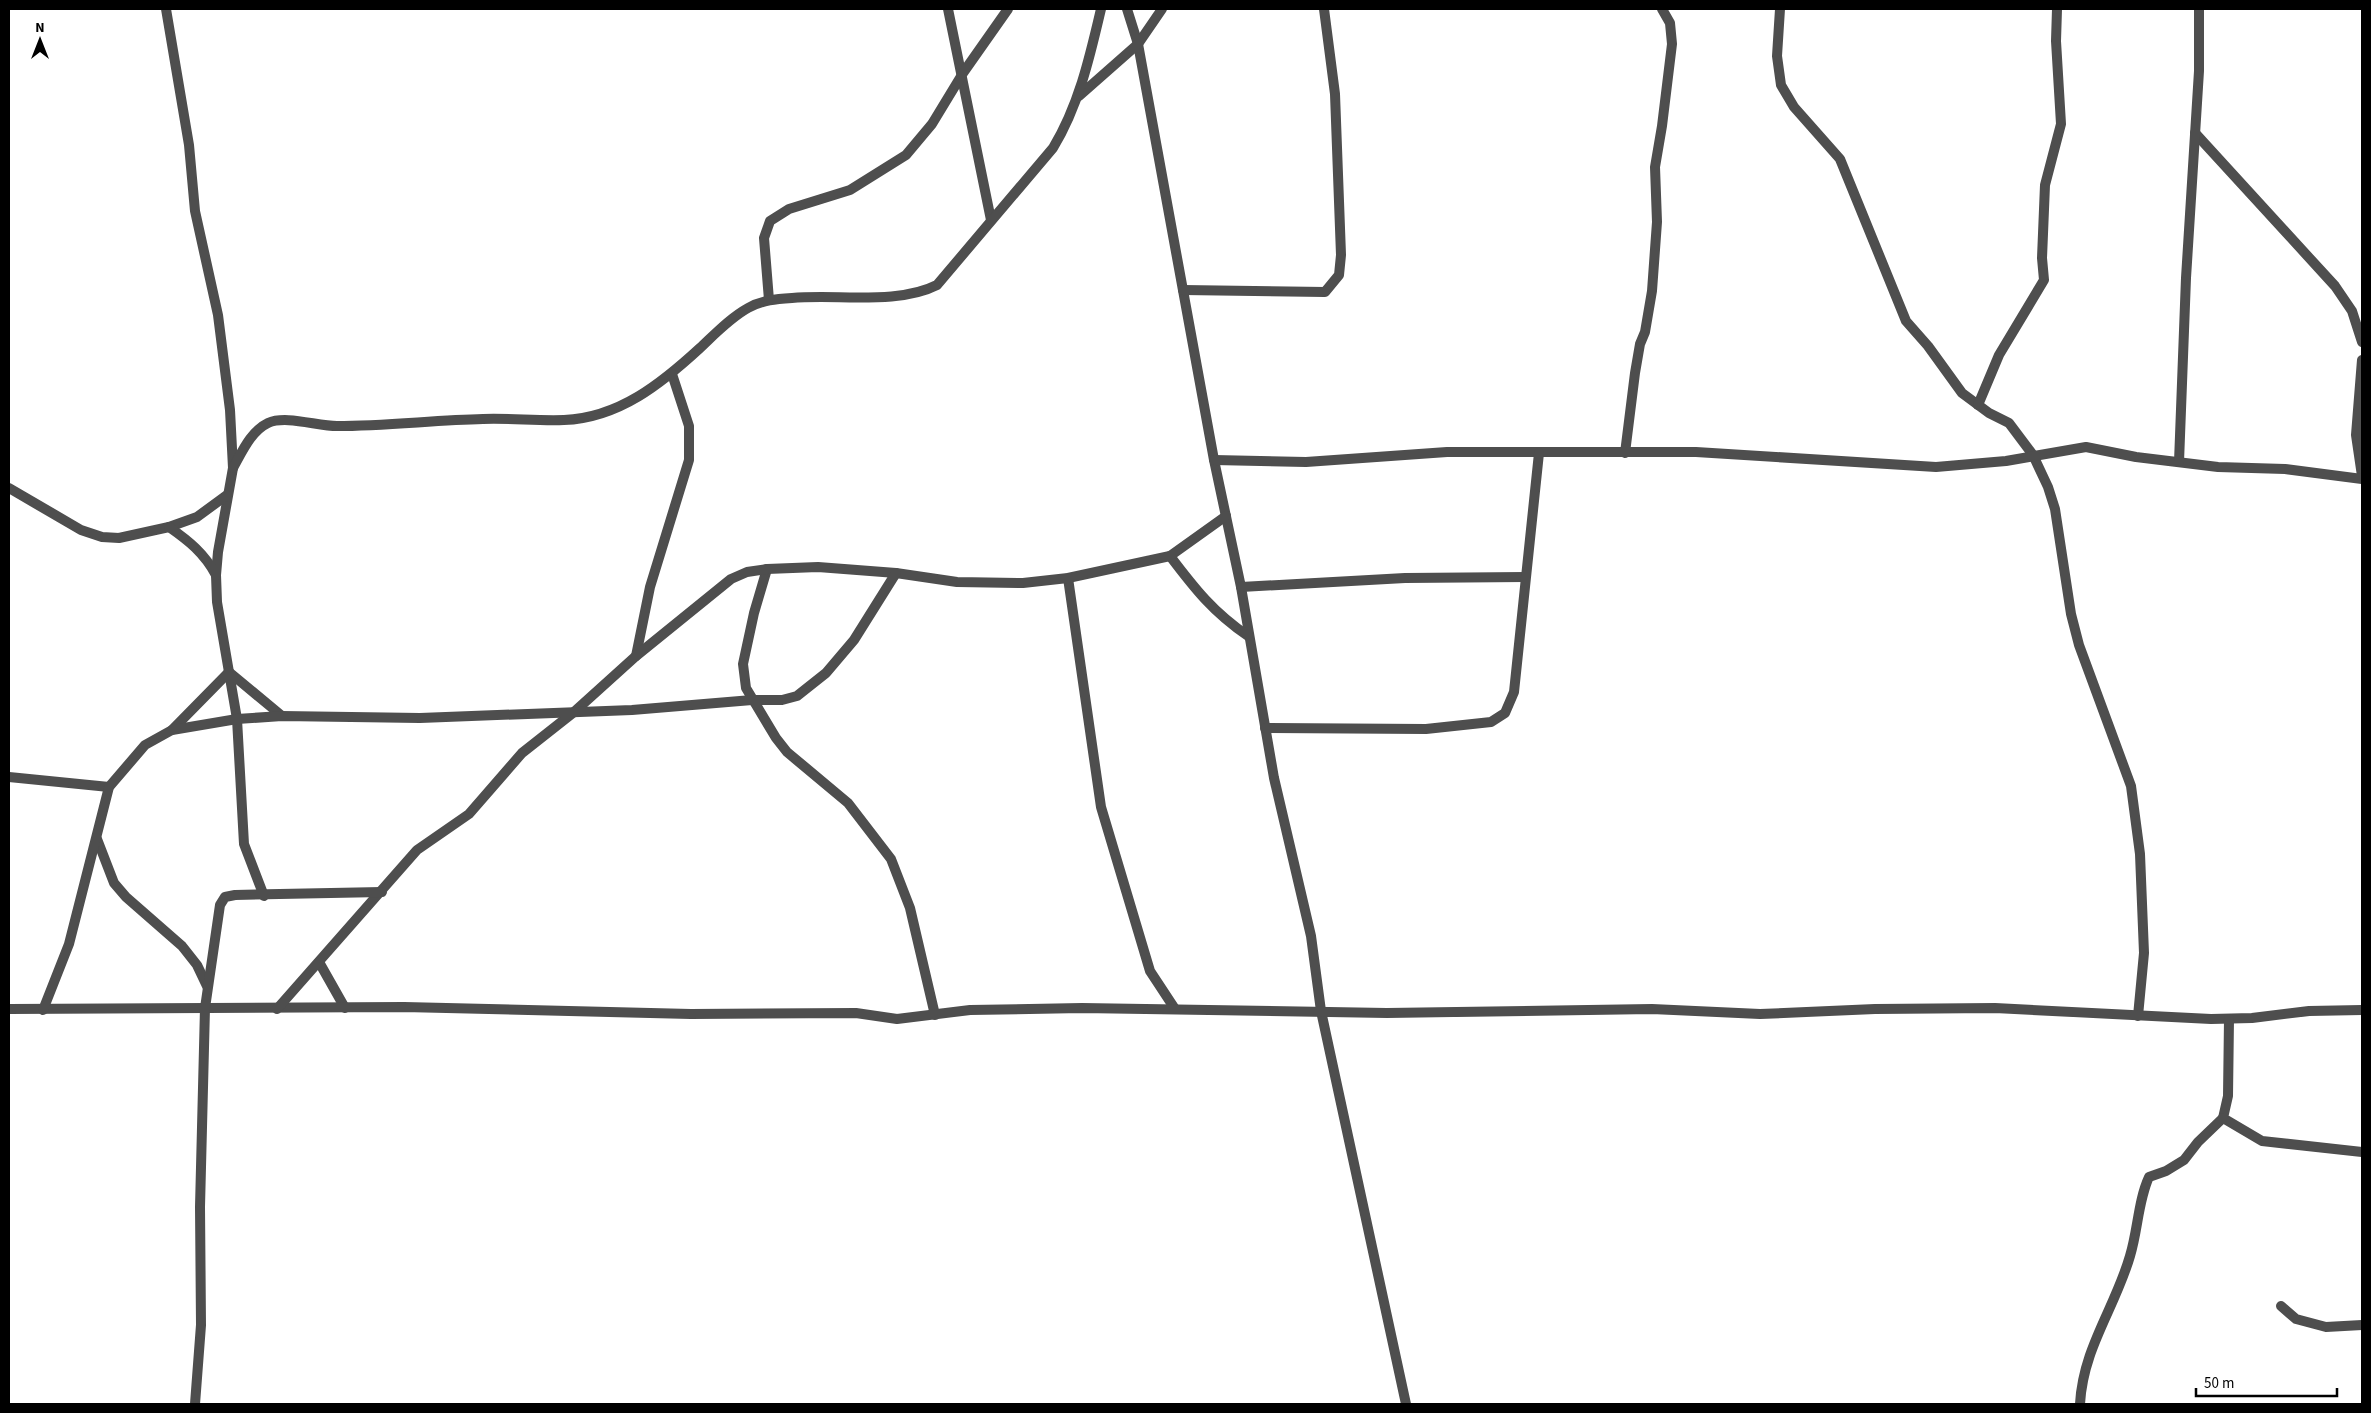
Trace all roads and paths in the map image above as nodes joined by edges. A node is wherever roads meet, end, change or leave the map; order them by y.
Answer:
1 (166, 9) edge
2 (948, 9) edge
3 (1008, 9) edge
4 (1101, 9) edge
5 (1126, 9) edge
6 (1162, 9) edge
7 (1324, 9) edge
8 (1662, 9) edge
9 (1780, 9) edge
10 (2057, 9) edge
11 (2199, 9) edge
12 (1138, 44) junction
13 (962, 73) junction
14 (1078, 96) junction
15 (2195, 133) junction
16 (991, 220) junction
17 (1183, 290) junction
18 (769, 300) junction
19 (2362, 342) edge
20 (2362, 360) edge
21 (672, 374) junction
22 (1978, 405) junction
23 (1539, 453) junction
24 (1625, 453) junction
25 (2033, 455) junction
26 (1214, 460) junction
27 (2179, 462) junction
28 (233, 468) junction
29 (2362, 478) edge
30 (9, 488) edge
31 (227, 495) junction
32 (1226, 516) junction
33 (170, 527) junction
34 (1170, 556) junction
35 (767, 569) junction
36 (896, 573) junction
37 (216, 575) junction
38 (1525, 577) junction
39 (1068, 578) junction
40 (1241, 587) junction
41 (1248, 636) junction
42 (636, 656) junction
43 (229, 672) junction
44 (752, 700) junction
45 (574, 712) junction
46 (282, 716) junction
47 (237, 720) junction
48 (1265, 728) junction
49 (172, 730) junction
50 (9, 778) edge
51 (109, 786) junction
52 (96, 838) junction
53 (382, 892) junction
54 (264, 896) junction
55 (319, 962) junction
56 (208, 986) junction
57 (9, 1008) edge
58 (205, 1008) junction
59 (346, 1008) junction
60 (277, 1009) junction
61 (1175, 1009) junction
62 (43, 1010) junction
63 (2362, 1010) edge
64 (1321, 1011) junction
65 (935, 1015) junction
66 (2138, 1016) junction
67 (2229, 1019) junction
68 (2223, 1118) junction
69 (2362, 1152) edge
70 (2281, 1306) dead end
71 (2362, 1325) edge
72 (195, 1404) edge
73 (1406, 1404) edge
74 (2080, 1404) edge

1 - 28 street
2 - 13 street
3 - 13 street
4 - 14 street
5 - 12 street
6 - 12 street
7 - 17 street
8 - 24 street
9 - 22 street
10 - 22 street
11 - 15 street
12 - 14 street
12 - 17 street
13 - 16 street
13 - 18 street
14 - 16 street
15 - 19 street
15 - 27 street
16 - 18 street
17 - 26 street
18 - 21 street
20 - 29 street
21 - 28 street
21 - 42 street
22 - 25 street
23 - 24 street
23 - 26 street
23 - 38 street
24 - 25 street
25 - 27 street
25 - 66 street
26 - 32 street
27 - 29 street
28 - 31 street
30 - 33 street
31 - 33 street
31 - 37 street
32 - 34 street
32 - 40 street
33 - 37 street
34 - 39 street
34 - 41 street
35 - 36 street
35 - 42 street
35 - 44 street
36 - 39 street
36 - 44 street
37 - 43 street
38 - 40 street
38 - 48 street
39 - 61 street
40 - 41 street
41 - 48 street
42 - 45 street
43 - 46 street
43 - 47 street
43 - 49 street
44 - 45 street
44 - 65 street
45 - 46 street
45 - 53 street
46 - 47 street
47 - 49 street
47 - 54 street
48 - 64 street
49 - 51 street
50 - 51 street
51 - 52 street
52 - 56 street
52 - 62 street
53 - 54 street
53 - 55 street
54 - 56 street
55 - 59 street
55 - 60 street
56 - 58 street
57 - 62 street
58 - 60 street
58 - 62 street
58 - 72 street
59 - 60 street
59 - 65 street
61 - 64 street
61 - 65 street
63 - 67 street
64 - 66 street
64 - 73 street
66 - 67 street
67 - 68 street
68 - 69 street
68 - 74 street
70 - 71 street

